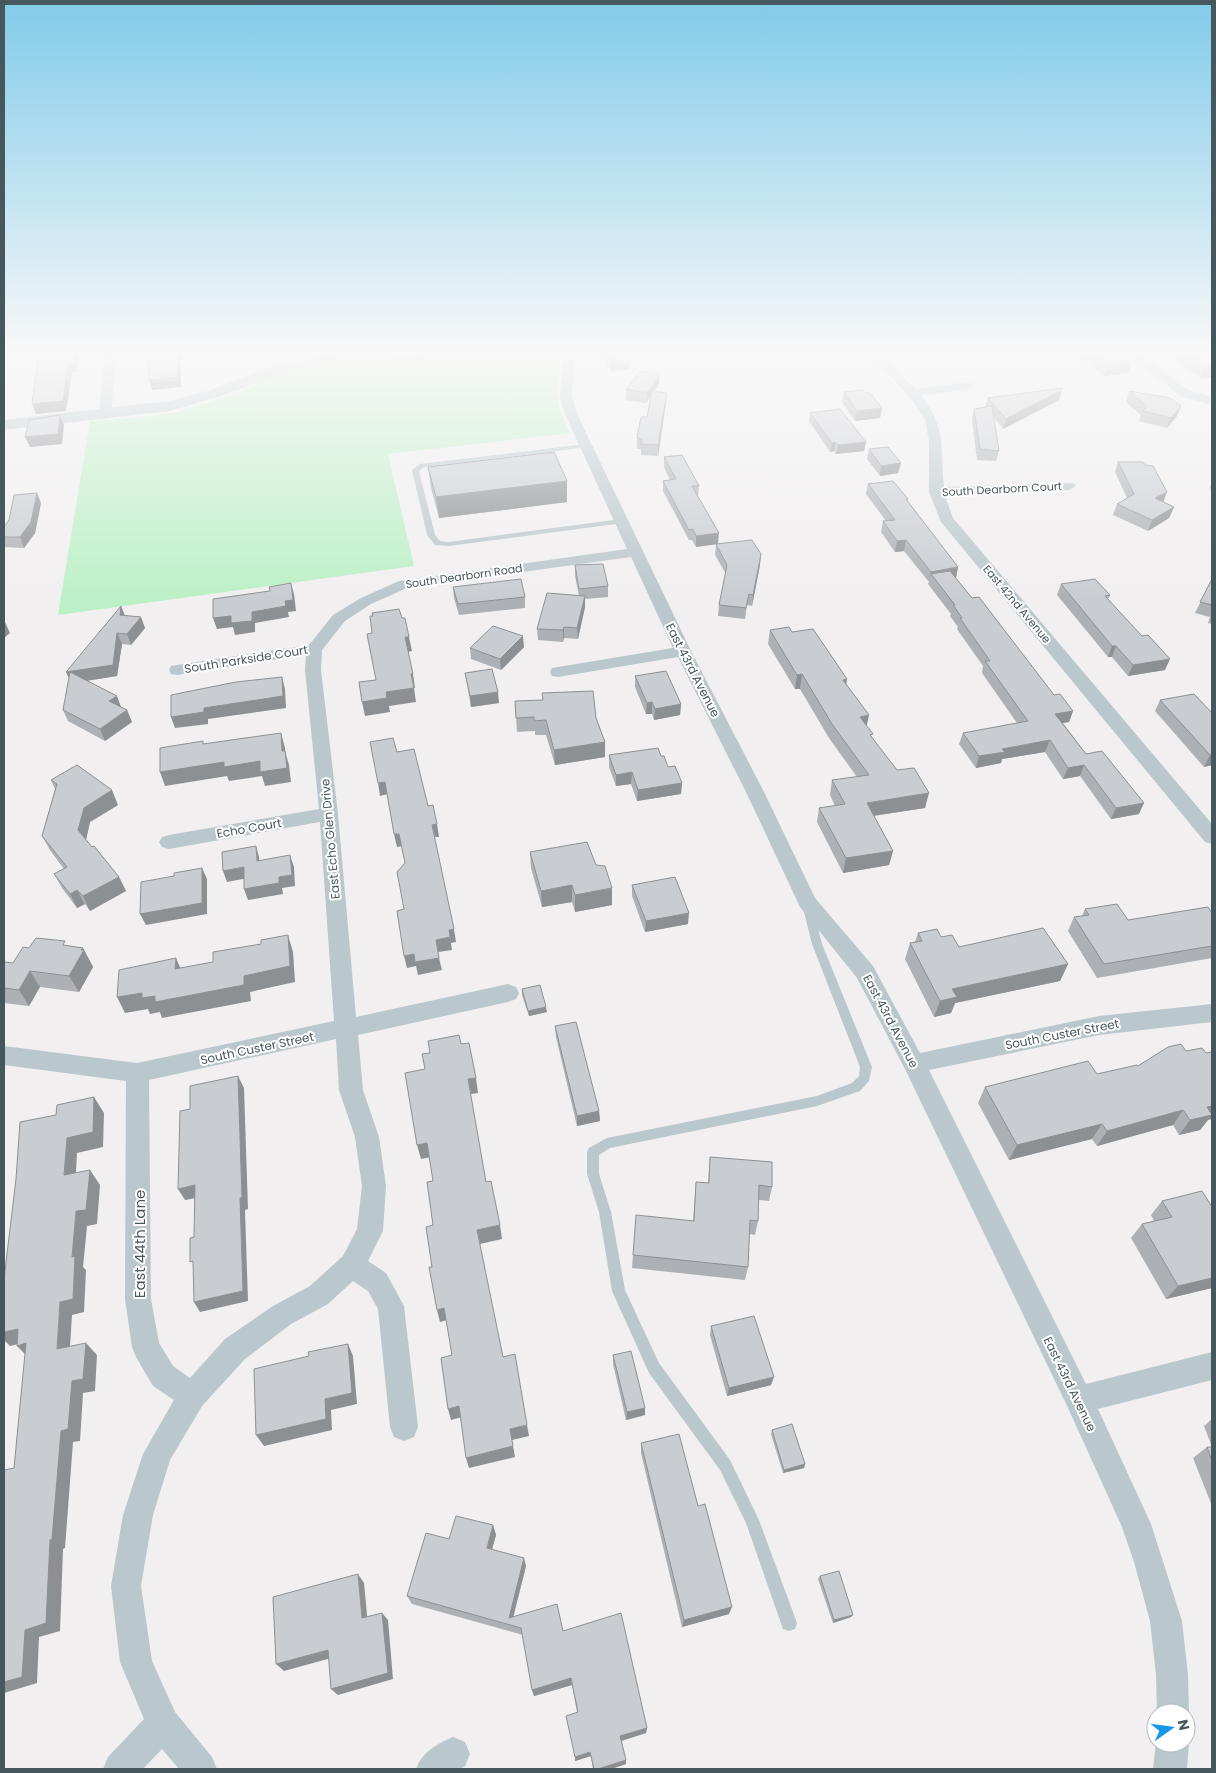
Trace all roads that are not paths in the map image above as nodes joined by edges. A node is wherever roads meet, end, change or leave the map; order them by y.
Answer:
1 (580, 434) edge
2 (934, 434) edge
3 (586, 446) junction
4 (1069, 486) dead end
5 (936, 492) junction
6 (621, 521) junction
7 (636, 552) junction
8 (314, 649) junction
9 (683, 652) junction
10 (177, 670) dead end
11 (558, 672) dead end
12 (329, 814) junction
13 (1212, 837) edge
14 (169, 842) dead end
15 (807, 902) junction
16 (508, 993) dead end
17 (1212, 1013) edge
18 (346, 1029) junction
19 (4, 1055) edge
20 (914, 1064) junction
21 (137, 1073) junction
22 (352, 1265) junction
23 (1212, 1366) edge
24 (192, 1396) junction
25 (1079, 1400) junction
26 (404, 1427) dead end
27 (789, 1623) dead end
28 (1173, 1703) edge
29 (163, 1724) junction
30 (1171, 1753) edge
31 (120, 1769) edge
32 (200, 1769) edge
33 (1170, 1769) edge

1 - 3 street, East 43rd Avenue
2 - 5 street, East 42nd Avenue
3 - 6 street, East 43rd Avenue
3 - 6 lane
4 - 5 street, South Dearborn Court
5 - 13 street, East 42nd Avenue
6 - 7 street, East 43rd Avenue
7 - 8 street, South Dearborn Road
7 - 9 street, East 43rd Avenue
8 - 10 street, South Parkside Court
8 - 12 street, East Echo Glen Drive
9 - 11 street
9 - 15 street, East 43rd Avenue
12 - 14 street, Echo Court
12 - 18 street, East Echo Glen Drive
15 - 20 street, East 43rd Avenue
15 - 27 lane
16 - 18 street, South Custer Street
17 - 20 street, South Custer Street
18 - 21 street, South Custer Street
18 - 22 street, East Echo Glen Drive
19 - 21 street, South Custer Street
20 - 25 street, East 43rd Avenue
21 - 24 street, East 44th Lane
22 - 24 street, East Echo Glen Drive
22 - 26 street
23 - 25 street
24 - 29 street, East Echo Glen Drive
25 - 28 street, East 43rd Avenue
29 - 31 street
29 - 32 street, East Echo Glen Drive
30 - 33 street

